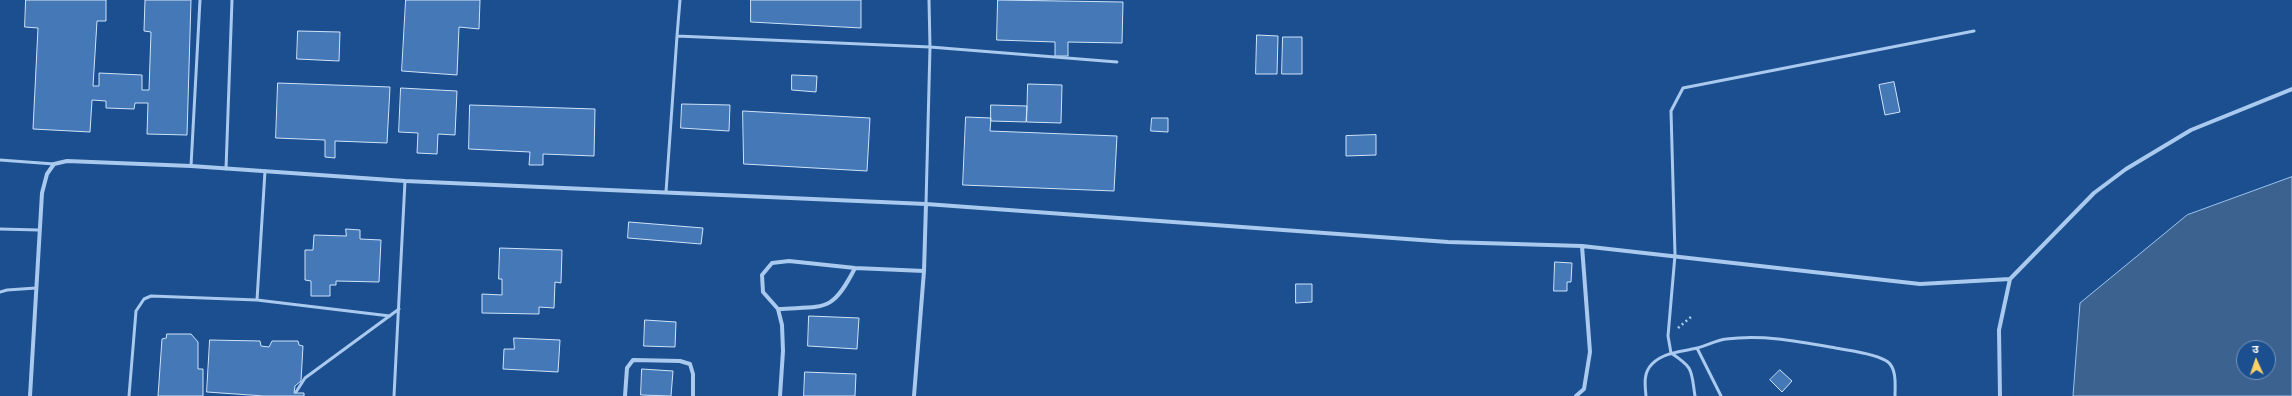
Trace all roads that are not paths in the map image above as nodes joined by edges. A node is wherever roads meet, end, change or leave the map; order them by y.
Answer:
1 (200, 0) edge
2 (232, 0) edge
3 (680, 0) edge
4 (929, 0) edge
5 (1974, 32) dead end
6 (677, 36) junction
7 (930, 47) junction
8 (1117, 62) dead end
9 (2292, 89) edge
10 (0, 160) edge
11 (54, 164) junction
12 (191, 166) junction
13 (226, 169) junction
14 (265, 171) junction
15 (405, 181) junction
16 (666, 192) junction
17 (926, 204) junction
18 (0, 229) edge
19 (39, 230) junction
20 (1582, 246) junction
21 (1675, 255) junction
22 (855, 268) junction
23 (924, 271) junction
24 (2010, 279) junction
25 (36, 288) junction
26 (0, 292) edge
27 (257, 300) junction
28 (399, 309) junction
29 (778, 309) junction
30 (390, 316) junction
31 (1697, 348) junction
32 (1671, 353) junction
33 (296, 392) dead end
34 (30, 396) edge
35 (129, 396) edge
36 (394, 396) edge
37 (625, 396) edge
38 (693, 396) edge
39 (780, 396) edge
40 (914, 396) edge
41 (1576, 396) edge
42 (1646, 396) edge
43 (1694, 396) edge
44 (1721, 396) edge
45 (1895, 396) edge
46 (2000, 396) edge

1 - 12 lane
2 - 13 lane
3 - 6 lane
4 - 7 lane
5 - 21 lane
6 - 7 lane
6 - 16 lane
7 - 8 lane
7 - 17 lane
9 - 24 street
10 - 11 lane
11 - 12 street
11 - 19 street
12 - 13 street
13 - 14 street
14 - 15 street
14 - 27 lane
15 - 16 street
15 - 28 lane
16 - 17 street
17 - 20 street
17 - 23 street
18 - 19 lane
19 - 25 street
20 - 21 street
20 - 41 street
21 - 24 street
21 - 32 lane
22 - 23 street
22 - 29 street
22 - 29 street
23 - 40 street
24 - 46 street
25 - 26 lane
25 - 34 street
27 - 30 lane
27 - 35 lane
28 - 30 lane
28 - 36 lane
29 - 39 street
30 - 33 lane
31 - 32 lane
31 - 44 lane
31 - 45 lane
32 - 42 lane
32 - 43 lane
37 - 38 street

